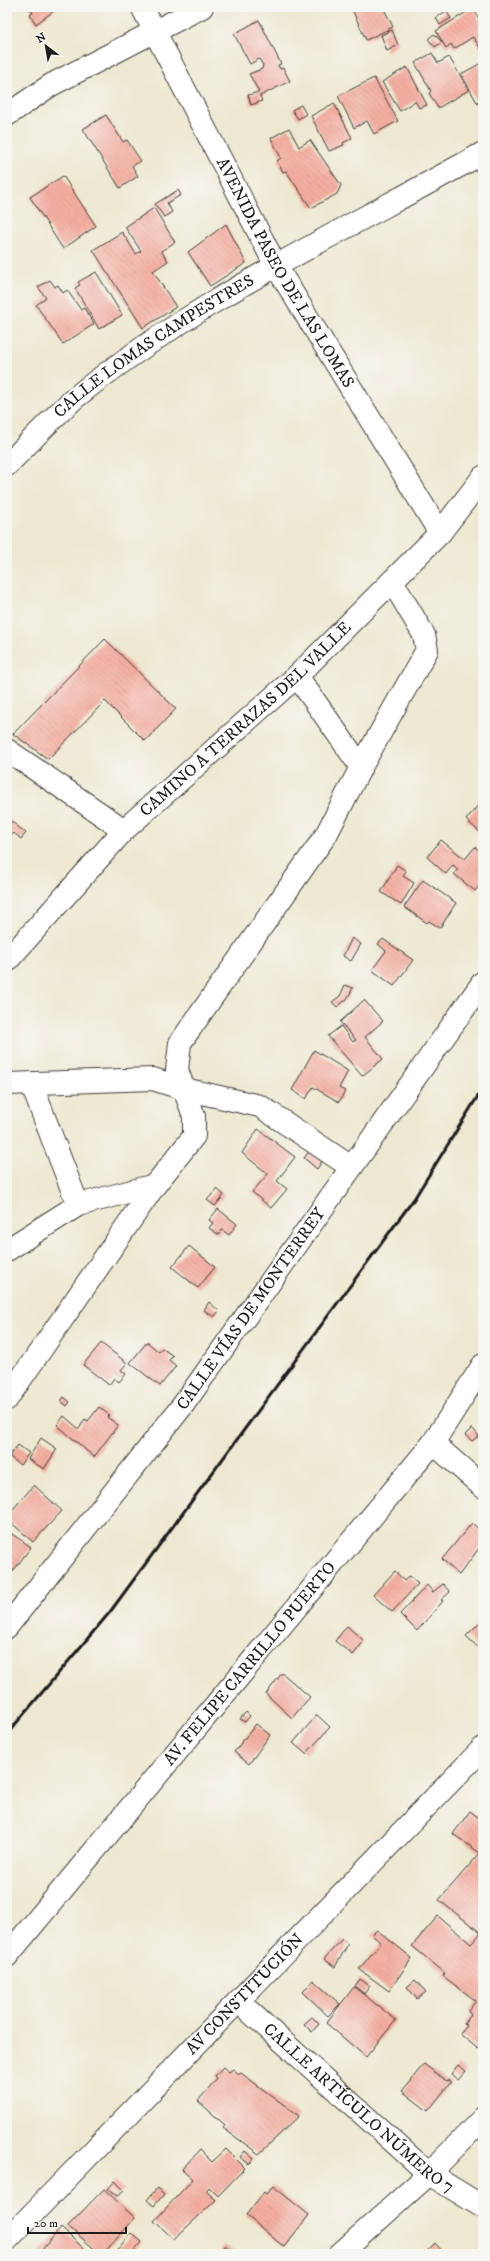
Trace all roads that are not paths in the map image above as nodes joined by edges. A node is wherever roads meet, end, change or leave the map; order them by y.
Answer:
1 (142, 7) edge
2 (202, 7) edge
3 (154, 32) junction
4 (7, 115) edge
5 (483, 153) edge
6 (276, 266) junction
7 (7, 465) edge
8 (483, 477) edge
9 (440, 533) junction
10 (392, 581) junction
11 (297, 676) junction
12 (7, 750) edge
13 (361, 767) junction
14 (124, 830) junction
15 (7, 961) edge
16 (483, 982) edge
17 (31, 1083) junction
18 (7, 1084) edge
19 (184, 1089) junction
20 (351, 1167) junction
21 (155, 1185) junction
22 (78, 1205) junction
23 (7, 1250) edge
24 (483, 1365) edge
25 (7, 1400) edge
26 (433, 1443) junction
27 (483, 1487) edge
28 (7, 1627) edge
29 (483, 1748) edge
30 (7, 1956) edge
31 (239, 2002) junction
32 (483, 2118) edge
33 (429, 2174) junction
34 (483, 2207) edge
35 (7, 2240) edge
36 (340, 2254) edge

1 - 3 street, AVENIDA PASEO DE LAS LOMAS
2 - 3 street
3 - 4 street
3 - 6 street, AVENIDA PASEO DE LAS LOMAS
5 - 6 street, CALLE LOMAS CAMPESTRES
6 - 7 street, CALLE LOMAS CAMPESTRES
6 - 9 street, AVENIDA PASEO DE LAS LOMAS
8 - 9 street, CAMINO A TERRAZAS DEL VALLE
9 - 10 street, CAMINO A TERRAZAS DEL VALLE
10 - 11 street, CAMINO A TERRAZAS DEL VALLE
10 - 13 street
11 - 13 street
11 - 14 street, CAMINO A TERRAZAS DEL VALLE
12 - 14 street
13 - 19 street
14 - 15 street, CAMINO A TERRAZAS DEL VALLE
16 - 20 street, CALLE VÍAS DE MONTERREY
17 - 18 street
17 - 19 street
17 - 22 street
19 - 20 street
19 - 21 street
20 - 28 street, CALLE VÍAS DE MONTERREY
21 - 22 street
21 - 25 street
22 - 23 street
24 - 26 street, AV. FELIPE CARRILLO PUERTO
26 - 27 street
26 - 30 street, AV. FELIPE CARRILLO PUERTO
29 - 31 street, AV CONSTITUCIÓN
31 - 33 street, CALLE ARTÍCULO NÚMERO 7
31 - 35 street, AV CONSTITUCIÓN
32 - 33 street
33 - 34 street, CALLE ARTÍCULO NÚMERO 7
33 - 36 street

